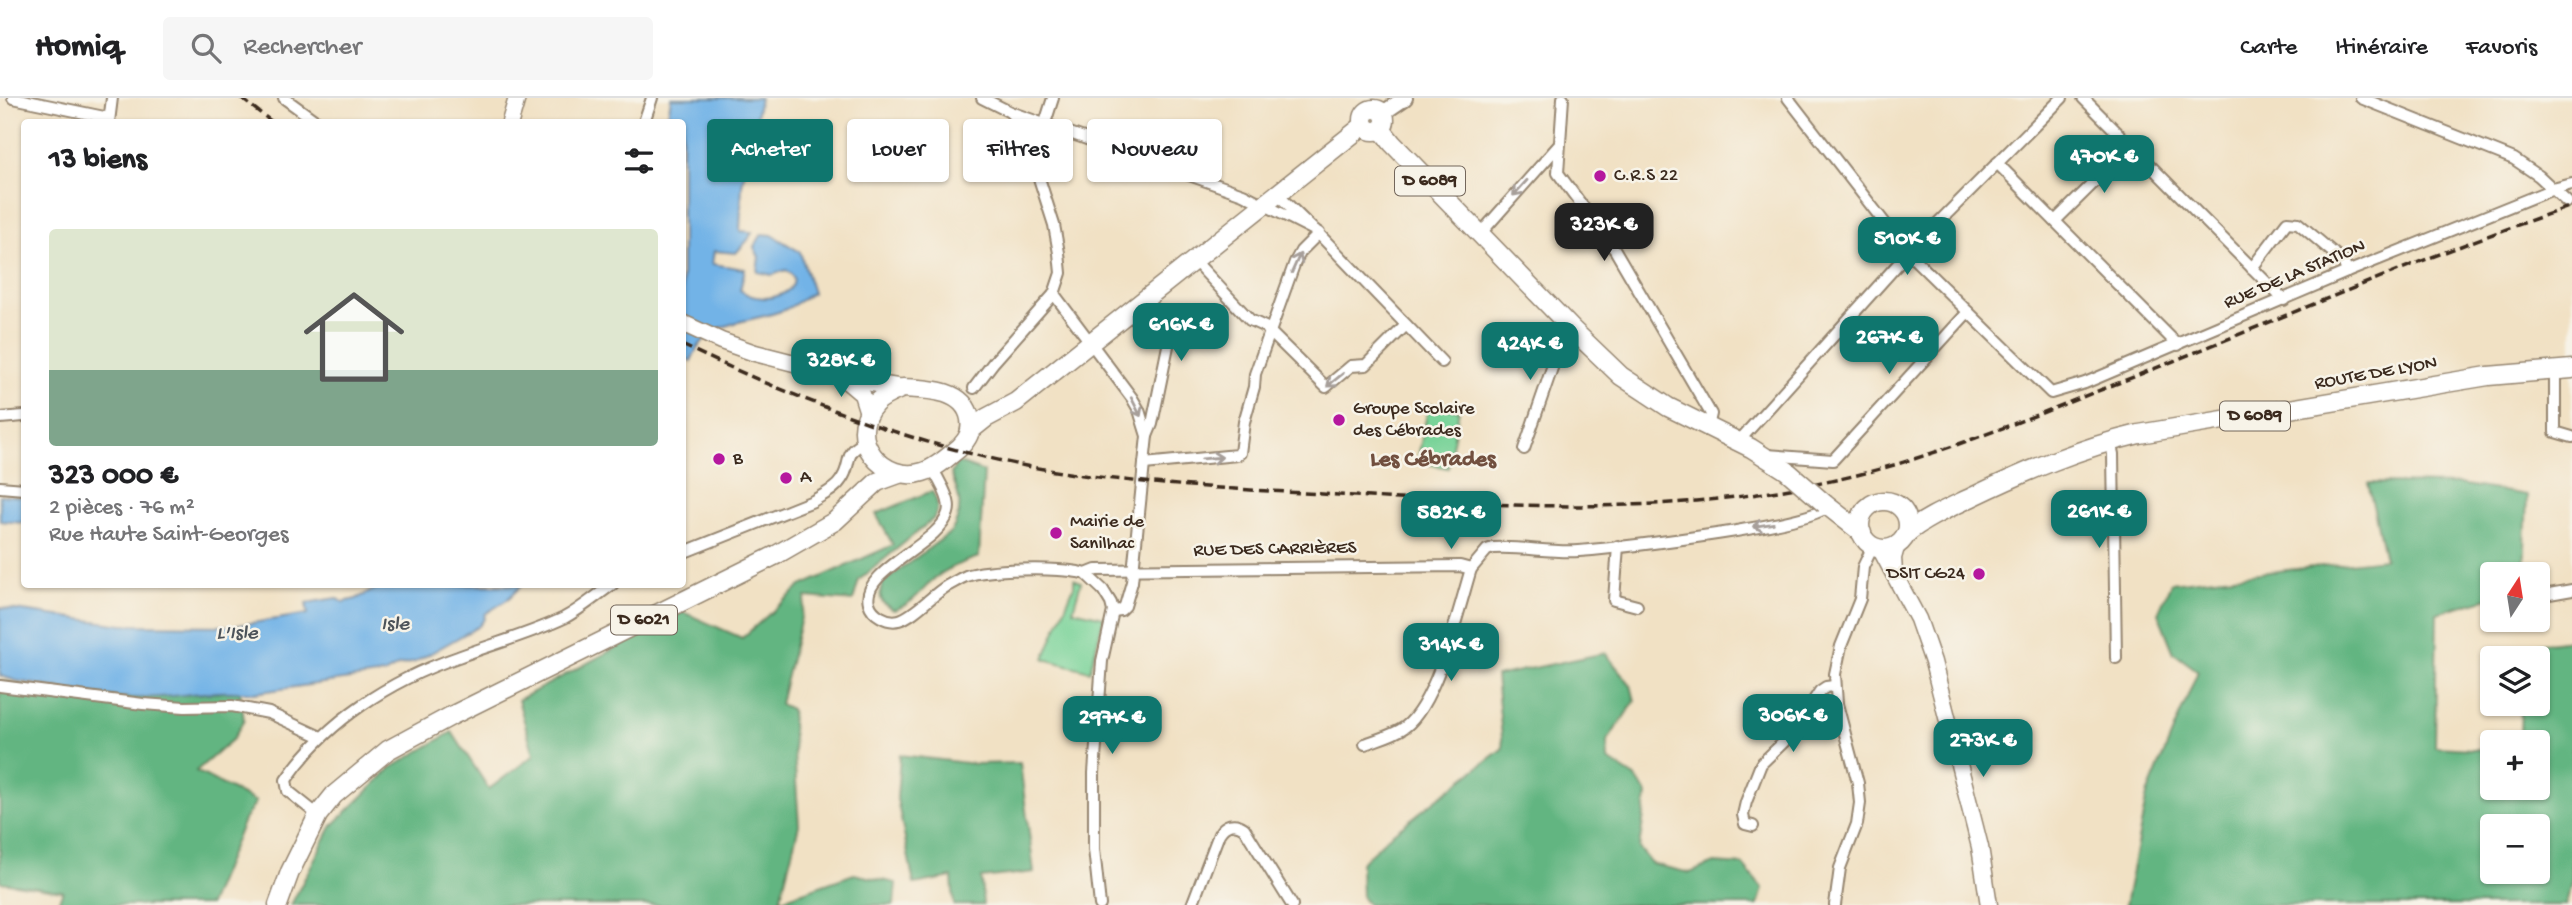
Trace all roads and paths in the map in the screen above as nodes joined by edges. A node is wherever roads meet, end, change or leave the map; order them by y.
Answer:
1 (13, 98) edge
2 (111, 98) edge
3 (284, 98) edge
4 (517, 98) edge
5 (652, 98) edge
6 (982, 98) edge
7 (1053, 98) edge
8 (1353, 98) edge
9 (1405, 98) edge
10 (1563, 98) edge
11 (1788, 98) edge
12 (2062, 98) edge
13 (2082, 98) edge
14 (2361, 98) edge
15 (1010, 112) junction
16 (105, 119) edge
17 (109, 119) edge
18 (313, 119) edge
19 (511, 119) edge
20 (645, 119) edge
21 (1032, 119) edge
22 (1046, 119) edge
23 (1373, 120) junction
24 (1073, 133) edge
25 (1560, 144) junction
26 (2131, 146) junction
27 (1997, 163) junction
28 (2572, 184) edge
29 (2553, 189) junction
30 (1270, 199) junction
31 (2567, 202) dead end
32 (2055, 221) junction
33 (1317, 232) junction
34 (1481, 233) junction
35 (1908, 253) junction
36 (1194, 259) junction
37 (2252, 268) junction
38 (2347, 272) junction
39 (1054, 294) junction
40 (1144, 300) junction
41 (2284, 300) junction
42 (1968, 312) junction
43 (686, 325) edge
44 (1406, 325) junction
45 (1573, 330) junction
46 (1271, 332) junction
47 (1089, 343) junction
48 (2178, 345) junction
49 (1442, 362) dead end
50 (2563, 369) edge
51 (832, 372) junction
52 (903, 388) junction
53 (974, 388) dead end
54 (1016, 402) junction
55 (964, 404) junction
56 (868, 413) junction
57 (21, 416) edge
58 (0, 418) edge
59 (1708, 427) junction
60 (971, 430) junction
61 (1147, 436) junction
62 (2572, 437) edge
63 (2110, 440) junction
64 (1738, 442) junction
65 (1524, 449) dead end
66 (868, 450) junction
67 (1762, 454) junction
68 (1144, 464) junction
69 (932, 469) junction
70 (899, 474) junction
71 (0, 487) edge
72 (21, 489) edge
73 (1896, 504) junction
74 (1826, 505) junction
75 (1951, 508) junction
76 (1867, 509) junction
77 (835, 521) junction
78 (1884, 541) junction
79 (1619, 546) junction
80 (686, 551) edge
81 (1135, 569) junction
82 (1471, 569) junction
83 (1086, 574) junction
84 (607, 588) edge
85 (2572, 590) edge
86 (2550, 595) edge
87 (1637, 606) dead end
88 (1113, 611) junction
89 (2116, 658) dead end
90 (0, 686) edge
91 (1834, 686) junction
92 (321, 737) junction
93 (1365, 744) dead end
94 (318, 815) junction
95 (1752, 826) dead end
96 (278, 905) edge
97 (1100, 905) edge
98 (1192, 905) edge
99 (1292, 905) edge
100 (1835, 905) edge
101 (1989, 905) edge

1 - 16 street
2 - 17 street
3 - 18 street
4 - 19 main road
5 - 20 street
6 - 15 street
7 - 22 street
8 - 23 main road, D 6089
9 - 23 street
10 - 25 street
11 - 35 street
12 - 27 street
13 - 26 street
14 - 29 street
15 - 21 street
15 - 39 street
23 - 30 main road
23 - 34 main road, D 6089
24 - 30 street
25 -> 34 street
25 - 59 street
26 - 32 street
26 - 37 street
27 - 32 street
27 - 35 street
28 - 29 street, RUE DE LA STATION
29 - 31 street
29 - 38 street, RUE DE LA STATION
30 - 33 street
30 - 33 street
30 - 36 main road
32 - 48 street
33 - 44 street
46 -> 33 street
34 - 45 main road, D 6089
35 - 42 street
35 - 64 street
36 - 40 main road
36 - 46 street
37 - 38 street
37 - 41 street
38 - 41 street, RUE DE LA STATION
39 - 47 street
39 - 53 street
40 - 47 main road
40 - 61 street
41 - 48 street, RUE DE LA STATION
42 - 48 street, RUE DE LA STATION
42 - 67 street
43 - 51 main road
44 -> 46 street
44 - 49 street
45 - 59 main road, D 6089
45 - 65 street
68 -> 46 street
47 - 54 main road
47 -> 61 street
50 - 62 street
50 - 63 main road, ROUTE DE LYON / D 6089
51 - 52 main road
51 - 56 main road
52 - 55 main road
52 - 56 main road
54 - 55 main road
54 - 60 main road
55 - 60 main road
56 - 66 main road
57 - 58 street
59 - 64 main road, D 6089
60 - 69 main road
61 - 68 street
63 - 75 main road, ROUTE DE LYON / D 6089
63 - 89 street
64 - 67 main road, D 6089
66 - 70 main road
66 - 77 main road, D 6021
66 - 80 street
67 - 74 main road, D 6089, bridge
68 - 81 street
69 - 70 main road
69 - 83 street, RUE DES CARRIÈRES
70 - 77 main road, D 6021
71 - 72 street
73 - 75 main road, ROUTE DE LYON / D 6089
73 - 76 main road
73 - 78 main road
74 - 76 main road
74 - 78 main road, D 6089
74 -> 79 street
75 - 78 main road, ROUTE DE LYON / D 6089
76 - 78 main road
77 - 94 main road, D 6021
78 - 91 street
78 - 101 main road
79 - 82 street
79 - 87 street
81 - 82 street, RUE DES CARRIÈRES
81 - 83 street, RUE DES CARRIÈRES
81 - 88 street
82 - 93 street
83 - 88 street
84 - 92 street
85 - 86 street
88 - 97 street
90 - 92 street
91 - 95 street
91 - 100 street
92 - 94 street
94 - 96 main road, D 6021
98 - 99 street

